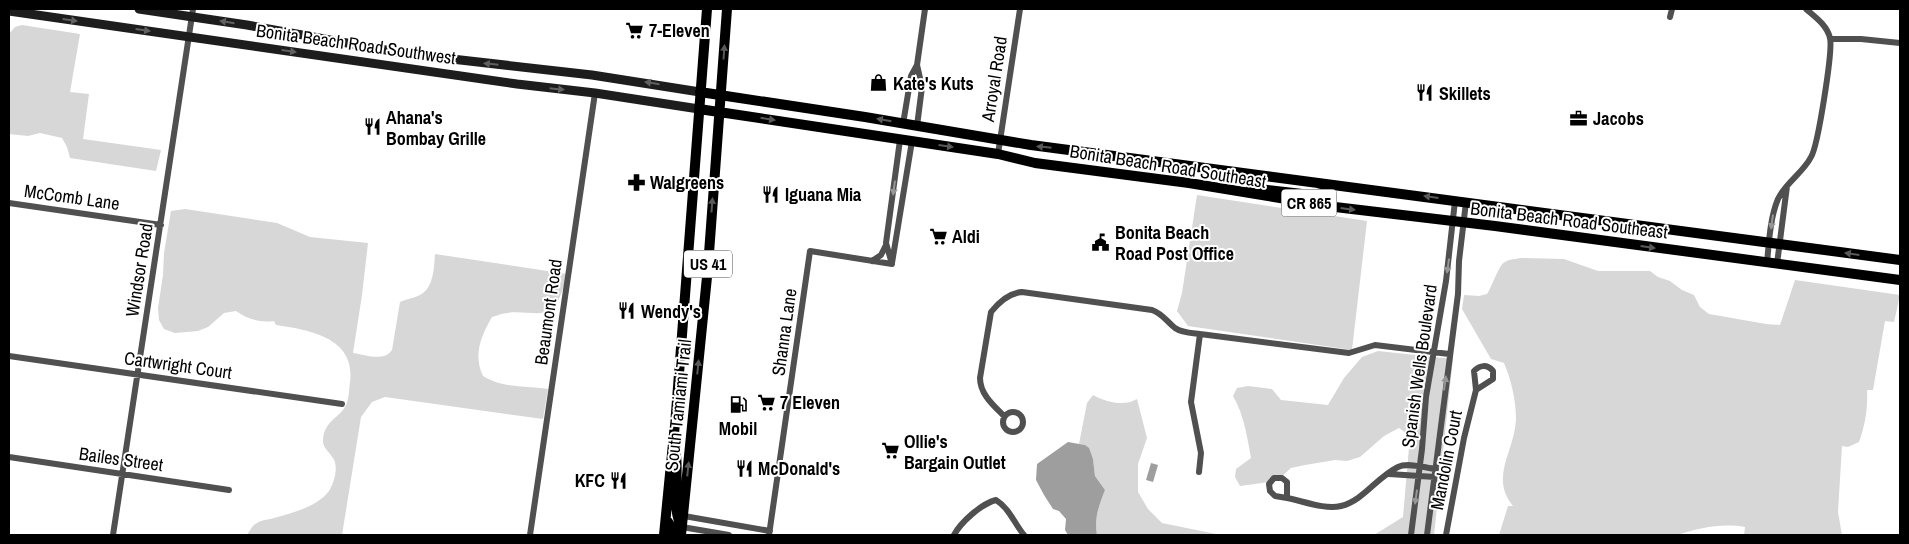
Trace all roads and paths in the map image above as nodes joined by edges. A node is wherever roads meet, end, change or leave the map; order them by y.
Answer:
1 (139, 9) edge
2 (707, 9) edge
3 (727, 9) edge
4 (925, 9) edge
5 (1020, 9) edge
6 (1672, 9) edge
7 (1806, 9) edge
8 (9, 11) edge
9 (193, 13) edge
10 (1670, 17) dead end
11 (189, 37) junction
12 (1831, 39) junction
13 (1900, 43) edge
14 (391, 51) junction
15 (917, 64) junction
16 (388, 65) junction
17 (700, 92) junction
18 (595, 93) junction
19 (720, 94) junction
20 (699, 109) junction
21 (720, 111) junction
22 (903, 124) junction
23 (916, 126) junction
24 (900, 140) junction
25 (1000, 140) junction
26 (912, 141) junction
27 (998, 154) junction
28 (1328, 185) junction
29 (1213, 188) junction
30 (1460, 201) junction
31 (9, 203) edge
32 (1458, 222) junction
33 (161, 225) junction
34 (1774, 243) junction
35 (886, 244) junction
36 (1900, 260) edge
37 (872, 261) junction
38 (1772, 263) junction
39 (892, 264) junction
40 (1900, 280) edge
41 (1200, 334) junction
42 (1434, 352) junction
43 (1449, 354) junction
44 (9, 356) edge
45 (138, 374) junction
46 (1476, 390) dead end
47 (342, 404) dead end
48 (1004, 416) dead end
49 (674, 433) junction
50 (9, 457) edge
51 (1420, 467) junction
52 (1436, 469) junction
53 (1199, 472) dead end
54 (122, 474) junction
55 (1389, 474) junction
56 (1419, 476) junction
57 (1435, 477) junction
58 (229, 490) dead end
59 (1287, 498) dead end
60 (666, 519) junction
61 (682, 526) edge
62 (770, 533) edge
63 (113, 535) edge
64 (530, 535) edge
65 (664, 535) edge
66 (673, 535) edge
67 (729, 535) edge
68 (954, 535) edge
69 (1024, 535) edge
70 (1410, 535) edge
71 (1428, 535) edge
72 (1446, 535) edge

1 - 9 main road, Bonita Beach Road Southwest / CR 865
2 - 17 main road, South Tamiami Trail / US 41
19 -> 3 main road, South Tamiami Trail / US 41
4 - 15 street
5 - 25 street, Arroyal Road
6 - 10 street
7 - 12 street
8 -> 11 main road, Bonita Beach Road Southwest / CR 865
9 - 11 street, Windsor Road
14 -> 9 main road, Bonita Beach Road Southwest / CR 865
11 -> 16 main road, Bonita Beach Road Southwest / CR 865
11 - 33 street, Windsor Road
12 - 13 street
12 - 34 street
14 - 16 main road
17 -> 14 main road, Bonita Beach Road Southwest / CR 865
15 - 22 street
15 - 23 street
16 -> 18 main road, Bonita Beach Road Southwest / CR 865
17 - 19 main road, Bonita Beach Road Southeast / CR 865
17 - 20 main road, South Tamiami Trail / US 41
18 - 20 main road, Bonita Beach Road Southwest / CR 865
18 - 64 street, Beaumont Road
19 - 21 main road, South Tamiami Trail / US 41
22 -> 19 main road, Bonita Beach Road Southeast / CR 865
20 - 21 main road, Bonita Beach Road Southeast / CR 865
20 - 49 main road, South Tamiami Trail / US 41
21 -> 24 main road, Bonita Beach Road Southeast / CR 865
61 -> 21 main road, South Tamiami Trail / US 41
22 - 23 main road, Bonita Beach Road Southeast / CR 865
23 - 25 main road, Bonita Beach Road Southeast / CR 865
24 - 26 main road, Bonita Beach Road Southeast / CR 865
24 -> 35 street
25 - 27 street, Arroyal Road
28 -> 25 main road, Bonita Beach Road Southeast / CR 865
26 -> 27 main road, Bonita Beach Road Southeast / CR 865
26 - 39 street
27 - 29 main road, Bonita Beach Road Southeast / CR 865
28 - 29 main road
30 -> 28 main road, Bonita Beach Road Southeast / CR 865
29 -> 32 main road, Bonita Beach Road Southeast / CR 865
30 - 32 street, Spanish Wells Boulevard
30 - 32 street, Spanish Wells Boulevard
30 - 34 main road, Bonita Beach Road Southeast / CR 865
31 - 33 street, McComb Lane
32 -> 38 main road, Bonita Beach Road Southeast / CR 865
32 -> 42 street, Spanish Wells Boulevard
32 - 43 street, Spanish Wells Boulevard
33 - 45 street, Windsor Road
36 -> 34 main road, Bonita Beach Road Southeast / CR 865
34 - 38 street
35 - 37 street
35 - 39 street
37 - 39 street
37 - 62 street, Shanna Lane
38 - 40 main road, Bonita Beach Road Southeast / CR 865
41 - 42 street
41 - 48 street
41 - 53 street
42 - 43 street
42 - 51 street, Spanish Wells Boulevard
52 -> 43 street, Spanish Wells Boulevard
44 - 45 street, Cartwright Court
45 - 47 street, Cartwright Court
45 - 54 street, Windsor Road
46 - 72 street, Mandolin Court
49 - 60 main road, South Tamiami Trail / US 41
49 - 61 main road
50 - 54 street, Bailes Street
51 - 52 street
51 - 55 street
51 - 56 street, Spanish Wells Boulevard
52 - 57 street, Spanish Wells Boulevard
54 - 58 street, Bailes Street
54 - 63 street, Windsor Road
55 - 56 street
55 - 59 street
56 - 57 street
56 -> 70 street, Spanish Wells Boulevard
57 - 71 street, Spanish Wells Boulevard
60 - 65 main road, South Tamiami Trail / US 41
60 - 66 main road
61 - 62 street
61 - 67 street
68 - 69 street

